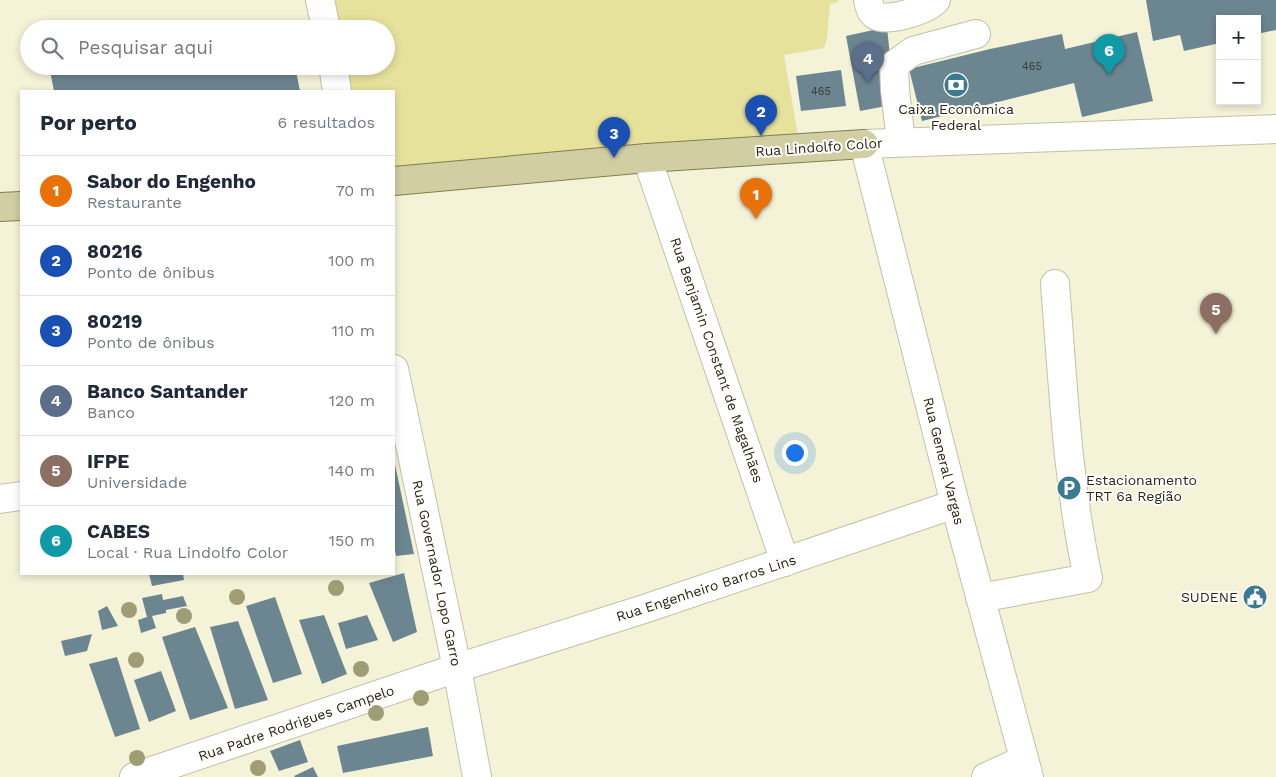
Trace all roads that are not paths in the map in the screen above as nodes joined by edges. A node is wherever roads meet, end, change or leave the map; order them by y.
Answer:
1 (320, 0) edge
2 (868, 0) edge
3 (936, 0) edge
4 (324, 20) edge
5 (976, 34) dead end
6 (335, 75) edge
7 (338, 90) edge
8 (1276, 129) edge
9 (902, 142) junction
10 (864, 144) junction
11 (647, 158) junction
12 (395, 180) edge
13 (20, 206) edge
14 (0, 207) edge
15 (1055, 284) dead end
16 (395, 379) edge
17 (400, 430) edge
18 (20, 496) edge
19 (0, 500) edge
20 (955, 504) junction
21 (785, 562) junction
22 (980, 598) junction
23 (457, 668) junction
24 (1027, 769) edge
25 (134, 777) edge
26 (477, 777) edge
27 (986, 777) edge

1 - 4 street
2 - 3 street
5 - 9 street
6 - 7 street
8 - 9 street, Rua Lindolfo Color
9 - 10 street, Rua Lindolfo Color
10 - 11 main road, Rua Lindolfo Color
10 - 20 street, Rua General Vargas
11 - 12 main road, Rua Lindolfo Color
11 - 21 street, Rua Benjamin Constant de Magalhães
13 - 14 main road
15 - 22 street
16 - 17 street, Rua Governador Lopo Garro
17 - 23 street, Rua Governador Lopo Garro
18 - 19 street
20 - 21 street, Rua Engenheiro Barros Lins
20 - 22 street, Rua General Vargas
21 - 23 street, Rua Engenheiro Barros Lins
22 - 24 street, Rua General Vargas
23 - 25 street, Rua Padre Rodrigues Campelo
23 - 26 street, Rua Governador Lopo Garro
24 - 27 street

